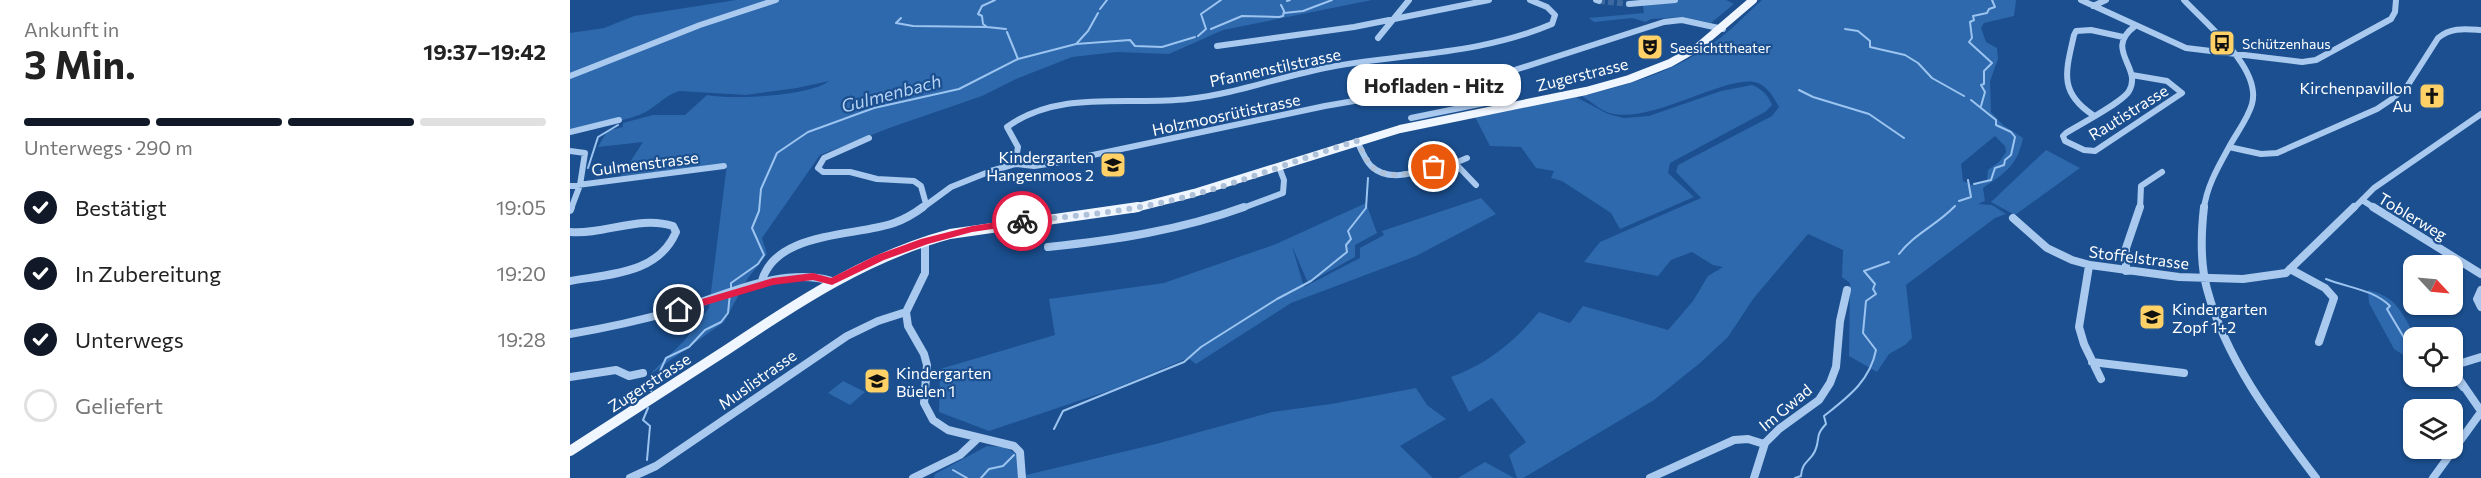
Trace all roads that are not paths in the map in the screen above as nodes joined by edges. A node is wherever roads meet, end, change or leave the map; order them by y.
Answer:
1 (776, 0) edge
2 (1409, 0) edge
3 (1489, 0) edge
4 (1530, 0) edge
5 (1675, 0) edge
6 (1754, 0) edge
7 (2081, 0) edge
8 (2106, 0) edge
9 (2184, 0) edge
10 (2396, 0) edge
11 (1629, 4) dead end
12 (2093, 6) junction
13 (1391, 20) junction
14 (2135, 26) junction
15 (1723, 29) junction
16 (2481, 30) edge
17 (2122, 37) junction
18 (1377, 38) dead end
19 (1217, 46) dead end
20 (2233, 54) junction
21 (1497, 75) junction
22 (2132, 75) junction
23 (570, 76) edge
24 (2481, 114) edge
25 (2093, 115) junction
26 (1411, 118) dead end
27 (619, 120) dead end
28 (570, 132) edge
29 (869, 138) dead end
30 (1357, 141) junction
31 (2229, 147) junction
32 (570, 151) edge
33 (1467, 158) dead end
34 (1455, 163) junction
35 (1015, 164) junction
36 (724, 166) dead end
37 (1279, 167) junction
38 (2162, 172) dead end
39 (580, 185) junction
40 (1476, 185) dead end
41 (570, 186) edge
42 (2362, 200) junction
43 (926, 204) junction
44 (570, 210) edge
45 (2013, 218) dead end
46 (570, 232) edge
47 (925, 241) junction
48 (1048, 247) dead end
49 (2088, 266) junction
50 (2290, 268) junction
51 (2126, 271) junction
52 (2481, 274) edge
53 (2205, 278) junction
54 (570, 281) edge
55 (832, 281) junction
56 (762, 284) junction
57 (1847, 290) dead end
58 (2481, 290) edge
59 (2481, 307) edge
60 (906, 312) junction
61 (570, 334) edge
62 (2319, 342) dead end
63 (2481, 357) edge
64 (2092, 362) junction
65 (2463, 364) edge
66 (643, 373) dead end
67 (2184, 373) dead end
68 (570, 377) edge
69 (2101, 378) dead end
70 (2463, 384) edge
71 (2481, 411) edge
72 (2477, 425) edge
73 (978, 438) junction
74 (1764, 444) junction
75 (570, 451) edge
76 (636, 477) edge
77 (916, 477) edge
78 (1022, 478) edge
79 (1650, 478) edge
80 (1754, 478) edge
81 (2316, 478) edge
82 (2433, 478) edge

1 - 23 street
2 - 13 street
3 - 13 street
4 - 35 street, Pfannenstilstrasse
5 - 11 street
6 - 15 main road, Zugerstrasse
7 - 12 street
8 - 12 street
9 - 20 street
10 - 20 street
12 - 14 street
13 - 18 street
13 - 19 street
14 - 17 street
14 - 20 street
15 - 21 street, Holzmoosrütistrasse
15 - 30 main road, Zugerstrasse
16 - 31 street
17 - 22 street
17 - 25 street
20 - 31 street
21 - 26 street
21 - 35 street, Holzmoosrütistrasse
22 - 25 street, Rautistrasse
22 - 25 street, Rautistrasse
24 - 42 street
27 - 28 street
29 - 43 street
30 - 34 street
30 - 37 main road, Zugerstrasse
31 - 53 street
32 - 39 street
33 - 34 street
34 - 40 street
35 - 43 street, Holzmoosrütistrasse
36 - 39 street, Gulmenstrasse
37 - 47 main road, Zugerstrasse
37 - 48 street
38 - 51 street
39 - 41 street, Gulmenstrasse
39 - 44 street
42 - 50 street
42 - 52 street, Toblerweg
43 - 56 street, Holzmoosrütistrasse
45 - 49 street, Stoffelstrasse
46 - 54 street
47 - 55 main road, Zugerstrasse
47 - 60 street
49 - 51 street, Stoffelstrasse
49 - 64 street
50 - 53 street, Stoffelstrasse
50 - 62 street
51 - 53 street, Stoffelstrasse
53 - 81 street
55 - 56 street
55 - 75 main road, Zugerstrasse
56 - 61 street
57 - 74 street, Im Gwad
58 - 59 street
60 - 73 street
60 - 76 street, Muslistrasse
63 - 65 street
64 - 67 street
64 - 69 street
66 - 68 street
70 - 71 street
71 - 72 street
72 - 82 street
73 - 77 street
73 - 78 street
74 - 79 street
74 - 80 street, Im Gwad

